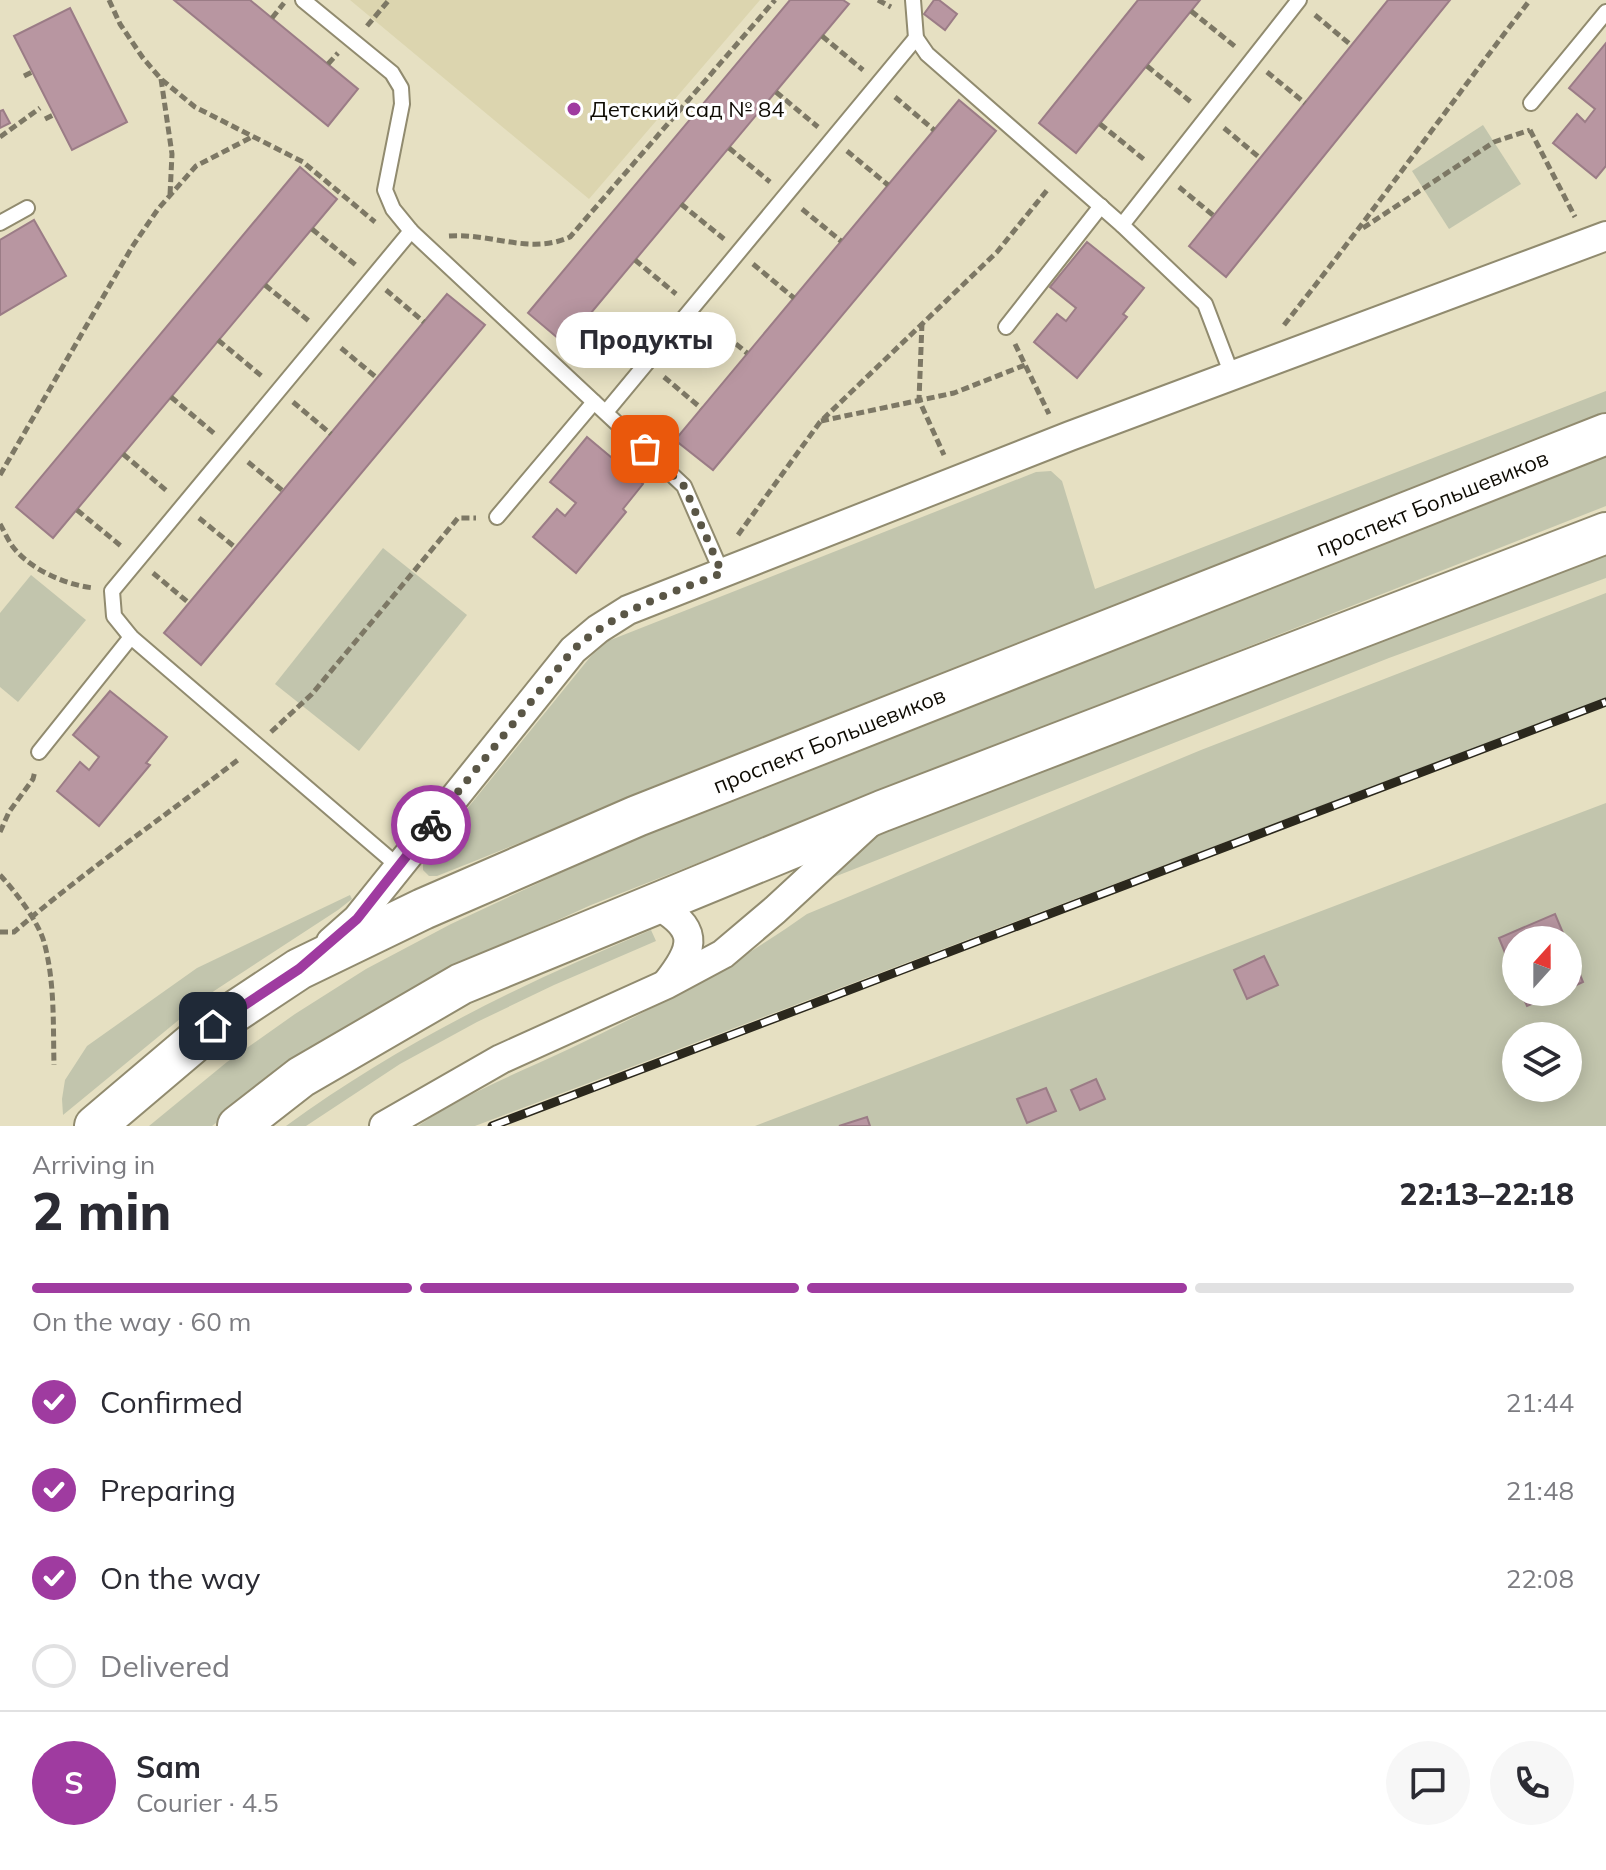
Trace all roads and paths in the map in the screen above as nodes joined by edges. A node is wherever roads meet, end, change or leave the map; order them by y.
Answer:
1 (109, 0) edge
2 (287, 0) edge
3 (303, 0) edge
4 (389, 0) edge
5 (775, 0) edge
6 (913, 0) edge
7 (1530, 0) edge
8 (1298, 1) edge
9 (1606, 12) edge
10 (272, 18) dead end
11 (916, 38) junction
12 (354, 42) junction
13 (1351, 45) dead end
14 (32, 72) dead end
15 (24, 76) dead end
16 (161, 79) junction
17 (1531, 103) joint
18 (40, 108) dead end
19 (53, 115) dead end
20 (45, 119) dead end
21 (1530, 130) junction
22 (0, 137) edge
23 (252, 137) junction
24 (1062, 172) junction
25 (170, 196) junction
26 (1101, 206) junction
27 (27, 208) dead end
28 (1578, 222) dead end
29 (0, 223) edge
30 (1122, 225) junction
31 (1360, 230) junction
32 (411, 231) junction
33 (1606, 236) edge
34 (426, 245) junction
35 (922, 322) junction
36 (1283, 326) dead end
37 (1006, 327) joint
38 (1025, 365) junction
39 (1232, 375) junction
40 (171, 397) dead end
41 (919, 400) junction
42 (594, 402) junction
43 (606, 412) junction
44 (1051, 419) dead end
45 (820, 422) junction
46 (1606, 434) edge
47 (231, 448) junction
48 (947, 460) dead end
49 (0, 475) edge
50 (283, 491) dead end
51 (497, 517) dead end
52 (0, 524) edge
53 (1606, 533) edge
54 (733, 543) dead end
55 (722, 573) junction
56 (112, 591) junction
57 (131, 637) junction
58 (39, 752) joint
59 (882, 811) junction
60 (0, 832) edge
61 (398, 866) junction
62 (0, 875) edge
63 (654, 903) junction
64 (0, 932) edge
65 (14, 932) dead end
66 (299, 969) junction
67 (667, 984) junction
68 (54, 1065) dead end
69 (95, 1126) edge
70 (238, 1126) edge
71 (384, 1126) edge

1 - 16 path
2 - 10 path
3 - 12 lane
4 - 12 path
5 - 34 path
6 - 11 lane
7 - 31 path
8 - 13 path
8 - 30 lane
9 - 17 lane
11 - 24 lane
11 - 43 lane
12 - 32 lane
14 - 15 path
16 - 23 path
16 - 25 path
17 - 21 path
18 - 22 path
19 - 20 path
21 - 28 path
21 - 31 path
23 - 25 path
23 - 32 path
24 - 26 lane
24 - 35 path
25 - 49 path
26 - 30 lane
26 - 37 lane
27 - 29 lane
30 - 39 lane
31 - 36 path
32 - 34 lane
32 - 47 lane
33 - 39 street
34 - 42 lane
35 - 41 path
35 - 45 path
37 - 38 path
38 - 41 path
38 - 44 path
39 - 55 street
40 - 47 path
41 - 45 path
41 - 48 path
42 - 43 lane
42 - 51 lane
43 - 55 lane
45 - 54 path
46 - 66 main road, проспект Большевиков
47 - 50 path
47 - 56 lane
52 - 56 path
53 - 59 main road
55 - 61 street
56 - 57 lane
57 - 58 lane
57 - 61 lane
58 - 60 path
59 - 63 main road
59 - 67 street
61 - 66 street
62 - 68 path
63 - 67 street
63 - 70 main road
64 - 65 path
66 - 69 main road, проспект Большевиков
67 - 71 street

